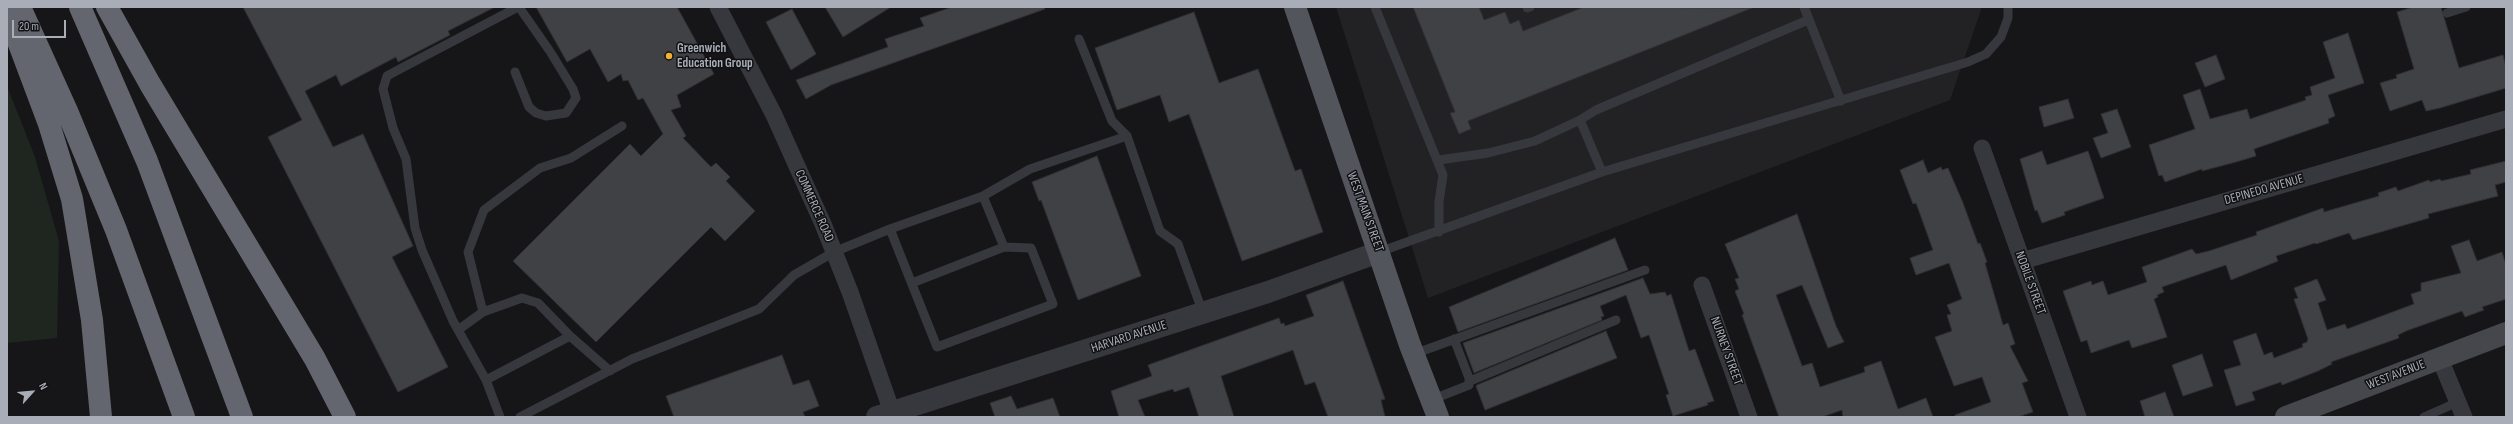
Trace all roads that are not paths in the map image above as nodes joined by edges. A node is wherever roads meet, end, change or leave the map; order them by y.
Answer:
1 (20, 7) edge
2 (80, 7) edge
3 (107, 7) edge
4 (518, 7) edge
5 (718, 7) edge
6 (1295, 7) edge
7 (1375, 7) edge
8 (1804, 7) edge
9 (2008, 7) edge
10 (2466, 7) edge
11 (7, 12) edge
12 (2448, 13) dead end
13 (1808, 20) junction
14 (1079, 38) dead end
15 (515, 72) dead end
16 (1841, 101) junction
17 (2506, 119) edge
18 (1580, 120) junction
19 (622, 126) dead end
20 (1127, 136) junction
21 (1982, 148) dead end
22 (1439, 160) junction
23 (1602, 172) junction
24 (983, 196) junction
25 (890, 229) junction
26 (1439, 232) junction
27 (1004, 247) junction
28 (834, 252) junction
29 (1379, 252) junction
30 (2022, 261) junction
31 (1645, 270) dead end
32 (912, 283) junction
33 (1702, 285) dead end
34 (483, 312) junction
35 (1204, 313) junction
36 (1616, 320) dead end
37 (458, 330) junction
38 (2506, 333) edge
39 (570, 336) junction
40 (1454, 339) junction
41 (1414, 354) junction
42 (2440, 359) junction
43 (610, 371) junction
44 (486, 380) junction
45 (1470, 382) junction
46 (1435, 408) edge
47 (2461, 410) edge
48 (884, 415) edge
49 (101, 417) edge
50 (184, 417) edge
51 (242, 417) edge
52 (345, 417) edge
53 (500, 417) edge
54 (520, 417) edge
55 (1749, 417) edge
56 (2078, 417) edge
57 (2286, 417) edge
58 (2424, 417) edge

1 - 50 highway
2 - 51 highway
3 - 52 highway
4 - 15 lane
4 - 37 lane
5 - 28 street, COMMERCE ROAD
6 - 29 main road, WEST MAIN STREET
7 - 22 lane
8 - 13 lane
9 - 16 lane
10 - 12 lane
11 - 49 highway
13 - 16 lane
13 - 18 lane
14 - 20 lane
16 - 23 lane
17 - 30 street, DEPINEDO AVENUE
18 - 22 lane
18 - 23 lane
19 - 34 lane
20 - 24 lane
20 - 35 lane
21 - 30 street, NOBILE STREET
22 - 26 lane
23 - 26 lane
24 - 25 lane
24 - 27 lane
25 - 28 lane
25 - 32 lane
26 - 29 lane
27 - 32 lane
27 - 32 lane
28 - 43 lane
28 - 48 street, COMMERCE ROAD
29 - 35 street, HARVARD AVENUE
29 - 41 main road, WEST MAIN STREET
30 - 56 street, NOBILE STREET
31 - 40 lane
33 - 55 street, NURNEY STREET
34 - 37 lane
34 - 39 lane
35 - 48 street, HARVARD AVENUE
36 - 45 lane
37 - 44 lane
38 - 42 main road, WEST AVENUE
39 - 43 lane
39 - 44 lane
40 - 41 lane
40 - 45 lane
41 - 46 main road, WEST MAIN STREET
42 - 47 street
42 - 57 main road, WEST AVENUE
43 - 54 lane
44 - 53 lane
45 - 46 lane
47 - 58 lane

